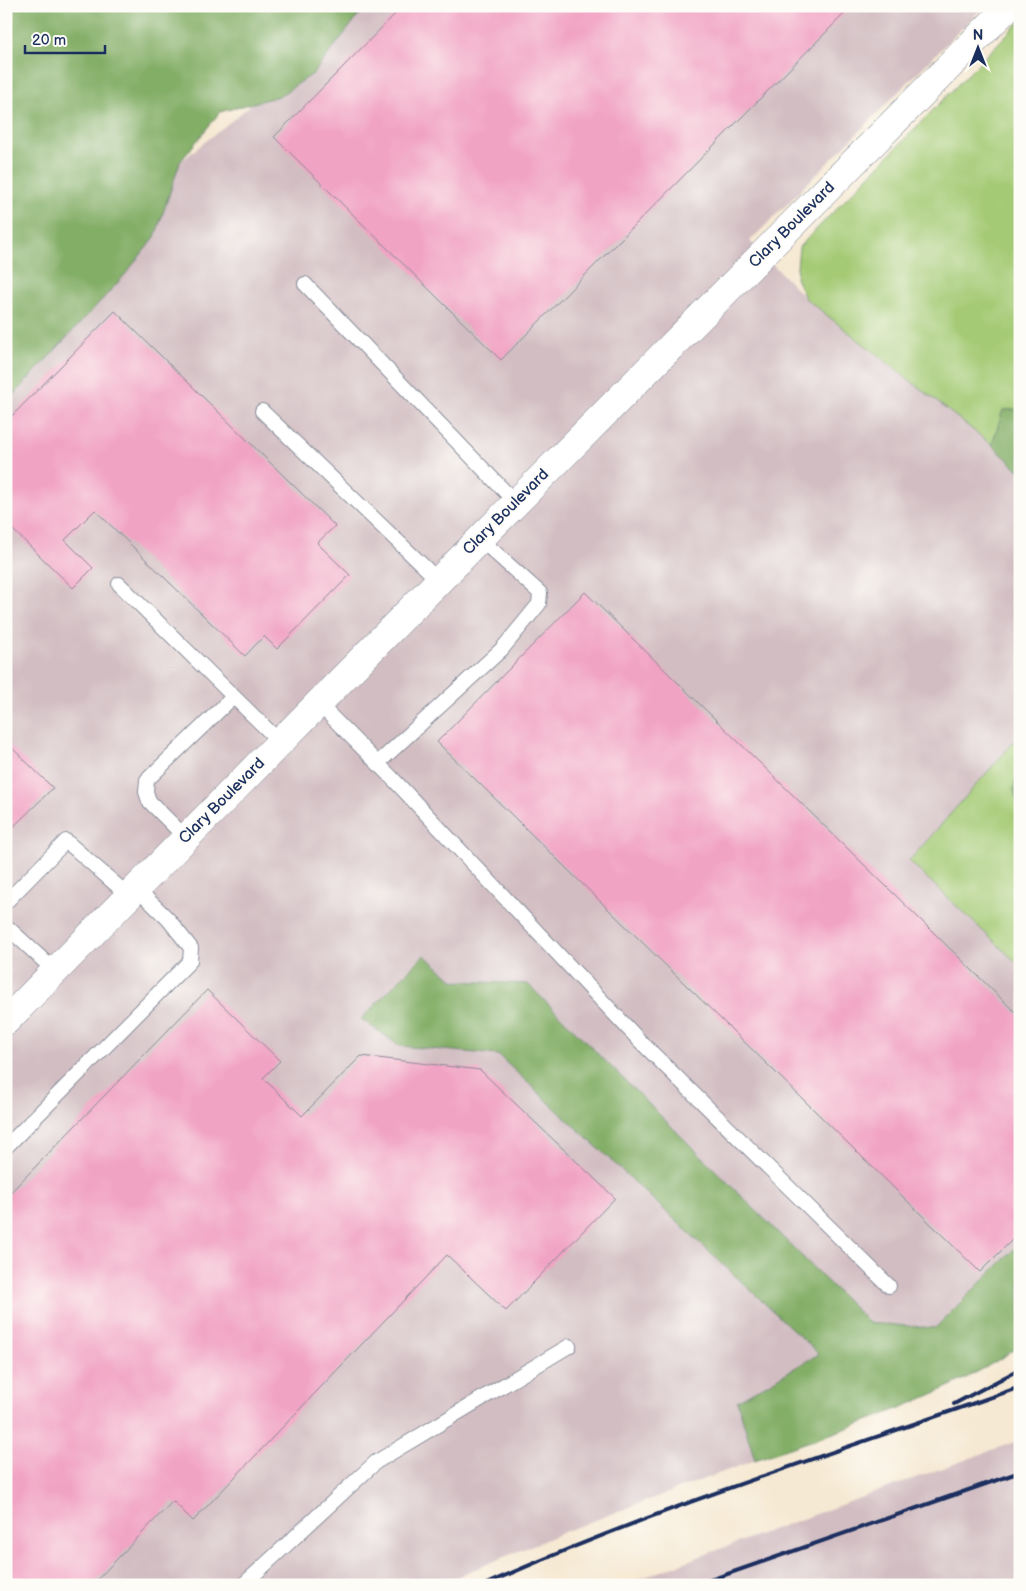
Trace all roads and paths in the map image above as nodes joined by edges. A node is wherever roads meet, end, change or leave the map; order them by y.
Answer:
1 (1009, 6) edge
2 (305, 284) dead end
3 (262, 410) dead end
4 (516, 503) junction
5 (480, 539) junction
6 (438, 580) junction
7 (119, 584) dead end
8 (233, 697) junction
9 (318, 703) junction
10 (280, 742) junction
11 (378, 763) junction
12 (186, 838) junction
13 (133, 892) junction
14 (6, 902) edge
15 (6, 926) edge
16 (55, 971) junction
17 (6, 1021) edge
18 (6, 1147) edge
19 (889, 1286) dead end
20 (569, 1346) dead end
21 (243, 1585) edge

1 - 4 street, Clary Boulevard
2 - 4 lane
3 - 6 lane
4 - 5 street, Clary Boulevard
5 - 6 street, Clary Boulevard
5 - 11 lane
6 - 9 street, Clary Boulevard
7 - 8 lane
8 - 10 lane
8 - 12 lane
9 - 10 street, Clary Boulevard
9 - 11 lane
10 - 12 street, Clary Boulevard
11 - 19 lane
12 - 13 street, Clary Boulevard
13 - 14 lane
13 - 16 street, Clary Boulevard
13 - 18 lane
15 - 16 lane
16 - 17 street, Clary Boulevard
20 - 21 lane

